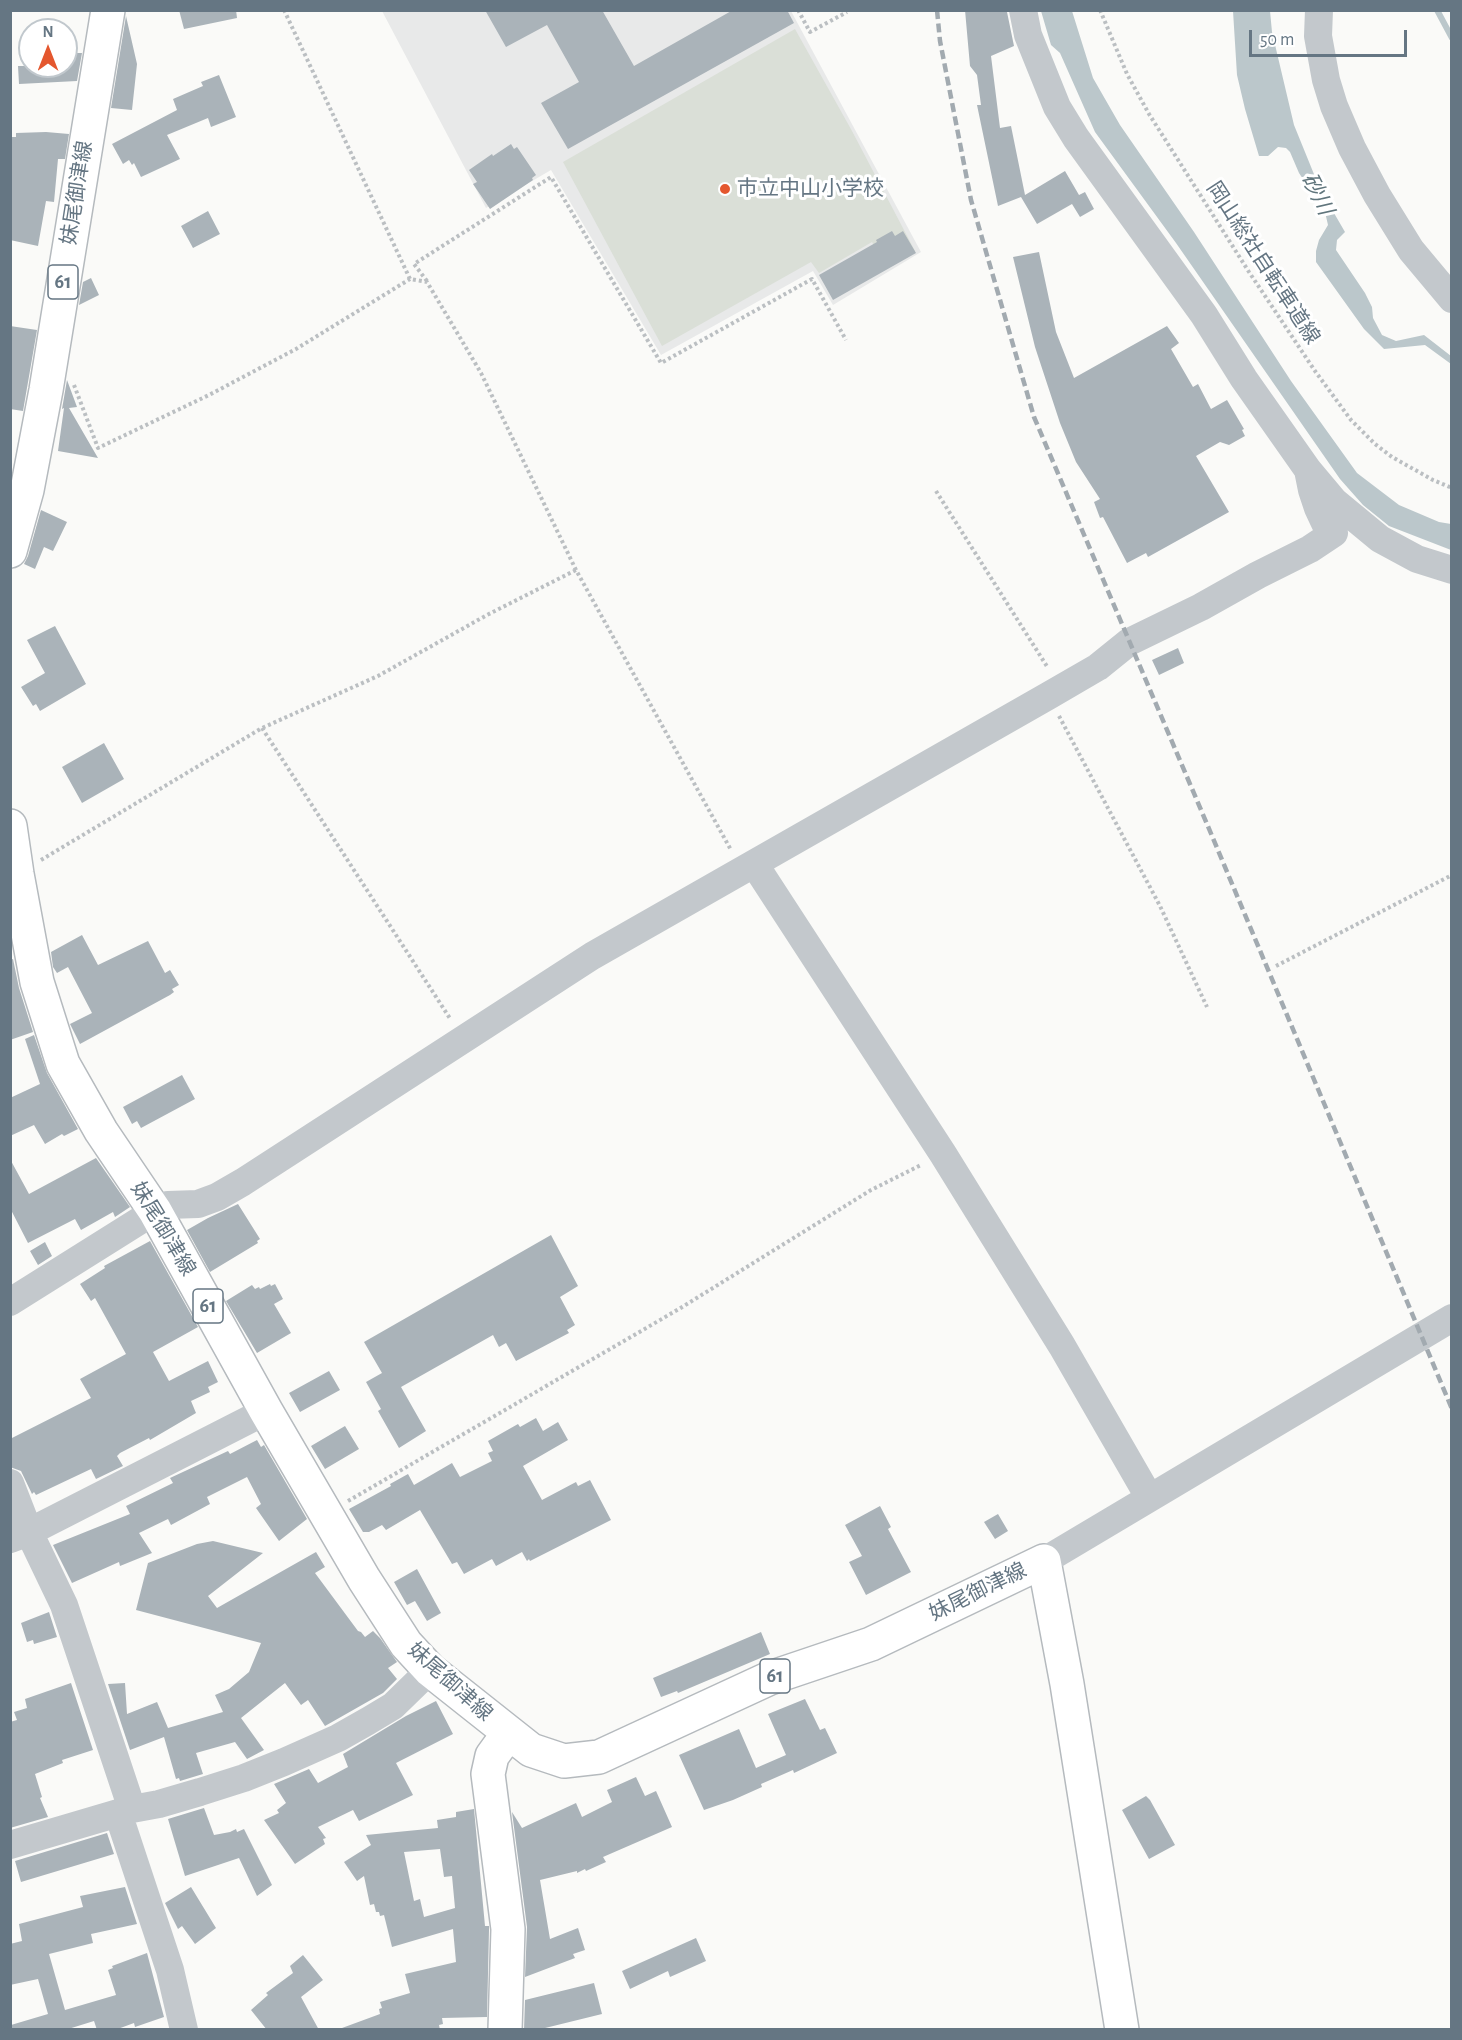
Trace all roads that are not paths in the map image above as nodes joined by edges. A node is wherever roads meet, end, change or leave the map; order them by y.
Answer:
1 (108, 10) edge
2 (1023, 10) edge
3 (1319, 10) edge
4 (1452, 299) edge
5 (1308, 470) junction
6 (10, 551) edge
7 (1452, 570) edge
8 (10, 826) edge
9 (749, 868) junction
10 (155, 1211) junction
11 (10, 1302) edge
12 (1452, 1318) edge
13 (266, 1411) junction
14 (10, 1483) edge
15 (1149, 1497) junction
16 (20, 1536) edge
17 (1044, 1561) junction
18 (430, 1670) junction
19 (508, 1734) junction
20 (125, 1811) junction
21 (10, 1845) edge
22 (184, 2030) edge
23 (505, 2030) edge
24 (1122, 2030) edge

1 - 6 main road, 妹尾御津線 / 61
2 - 5 street
3 - 4 street
5 - 7 street
5 - 9 street
8 - 10 main road, 妹尾御津線 / 61
9 - 10 street
9 - 15 street
10 - 11 street
10 - 13 main road, 妹尾御津線 / 61
12 - 15 street
13 - 16 street
13 - 18 main road, 妹尾御津線 / 61
14 - 16 street
15 - 17 street
16 - 20 street
17 - 19 main road, 妹尾御津線 / 61
17 - 24 main road, 妹尾御津線
18 - 19 main road, 妹尾御津線 / 61
18 - 20 street
19 - 23 main road, 妹尾御津線
20 - 21 street
20 - 22 street

